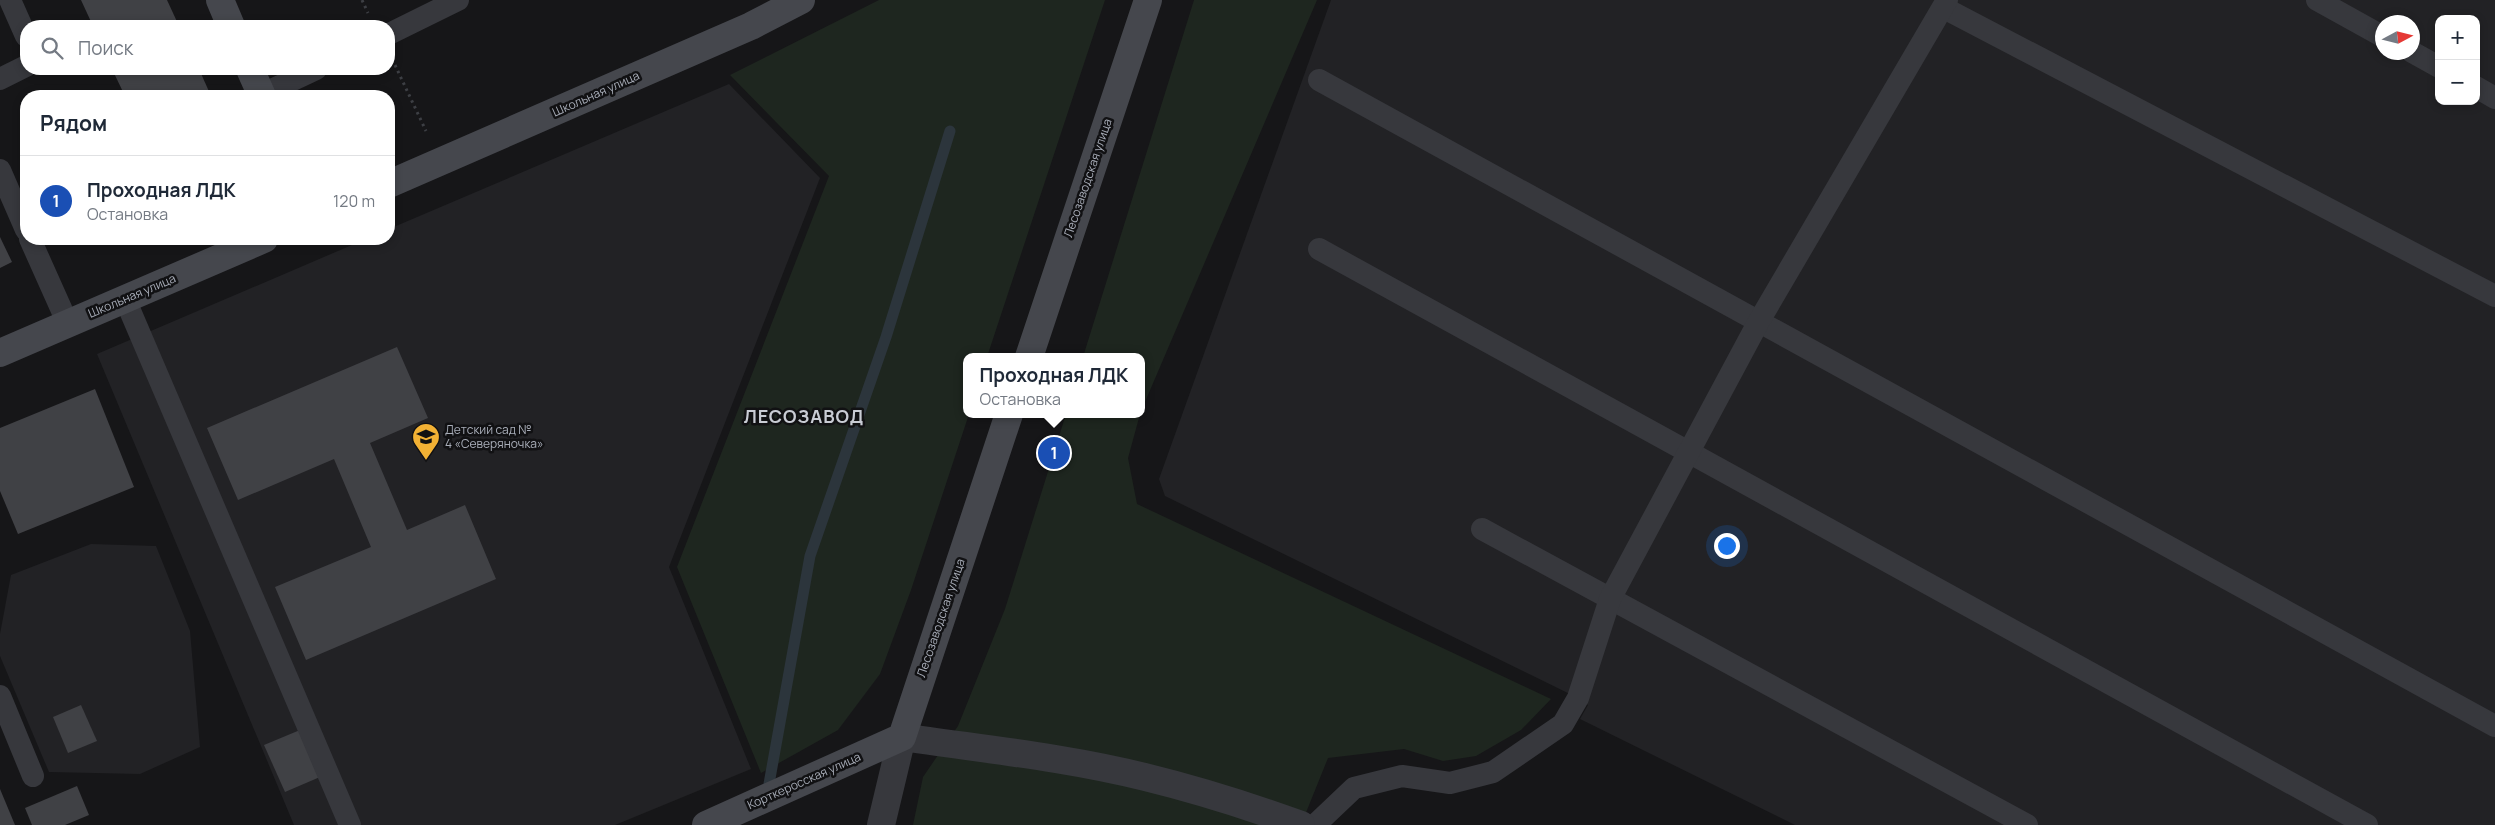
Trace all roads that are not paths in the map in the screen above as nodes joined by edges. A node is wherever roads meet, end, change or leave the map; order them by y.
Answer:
1 (10, 0) edge
2 (220, 0) edge
3 (458, 0) edge
4 (802, 0) edge
5 (1148, 0) edge
6 (2317, 0) edge
7 (1945, 4) edge
8 (228, 20) edge
9 (20, 22) edge
10 (395, 31) edge
11 (2375, 32) edge
12 (2420, 56) edge
13 (2435, 65) edge
14 (20, 69) edge
15 (253, 75) edge
16 (304, 75) edge
17 (0, 79) edge
18 (1319, 80) dead end
19 (2480, 89) edge
20 (259, 90) edge
21 (274, 90) edge
22 (2495, 98) edge
23 (0, 170) edge
24 (395, 181) edge
25 (20, 216) edge
26 (33, 245) edge
27 (250, 245) edge
28 (1319, 249) dead end
29 (2495, 296) edge
30 (125, 299) junction
31 (1759, 321) junction
32 (68, 324) junction
33 (0, 353) edge
34 (1029, 353) edge
35 (1008, 418) edge
36 (1689, 452) junction
37 (1482, 529) dead end
38 (1610, 598) junction
39 (0, 696) edge
40 (2495, 726) edge
41 (902, 737) junction
42 (34, 776) dead end
43 (350, 825) edge
44 (706, 825) edge
45 (881, 825) edge
46 (1301, 825) edge
47 (1315, 825) edge
48 (2027, 825) edge
49 (2367, 825) edge

1 - 9 lane
2 - 8 main road
3 - 10 lane
4 - 24 main road, Школьная улица
5 - 34 main road, Лесозаводская улица
6 - 11 lane
7 - 29 lane
7 - 31 lane
12 - 13 lane
14 - 17 lane
15 - 20 main road
16 - 21 lane
18 - 31 lane
19 - 22 lane
23 - 25 lane
26 - 32 lane
27 - 30 main road, Школьная улица
28 - 36 lane
30 - 32 main road, Школьная улица
30 - 43 lane
31 - 36 lane
31 - 40 lane
32 - 33 main road, Школьная улица
35 - 41 main road, Лесозаводская улица
36 - 38 lane
36 - 49 lane
37 - 38 lane
38 - 47 lane
38 - 48 lane
39 - 42 lane
41 - 44 main road, Корткеросская улица
41 - 45 street, Лесозаводская улица
41 - 46 street

